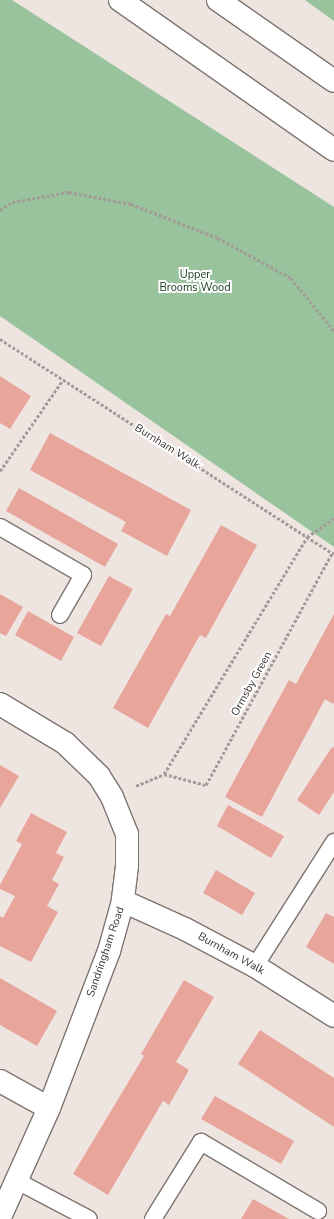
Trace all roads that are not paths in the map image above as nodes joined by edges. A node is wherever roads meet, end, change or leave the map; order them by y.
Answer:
1 (120, 0) edge
2 (218, 0) edge
3 (334, 81) edge
4 (334, 150) edge
5 (0, 527) edge
6 (60, 615) dead end
7 (0, 704) edge
8 (334, 842) edge
9 (123, 901) junction
10 (255, 966) junction
11 (334, 1016) edge
12 (0, 1081) edge
13 (49, 1108) junction
14 (17, 1181) junction
15 (318, 1211) dead end
16 (0, 1217) edge
17 (90, 1219) edge
18 (152, 1219) edge

1 - 4 main road
2 - 3 main road
5 - 6 lane
7 - 9 main road, Sandringham Road
8 - 10 lane
9 - 10 main road, Burnham Walk
9 - 13 main road, Sandringham Road
10 - 11 main road, Burnham Walk
12 - 13 main road
13 - 14 main road, Sandringham Road
14 - 16 main road, Sandringham Road
14 - 17 lane
15 - 18 lane

